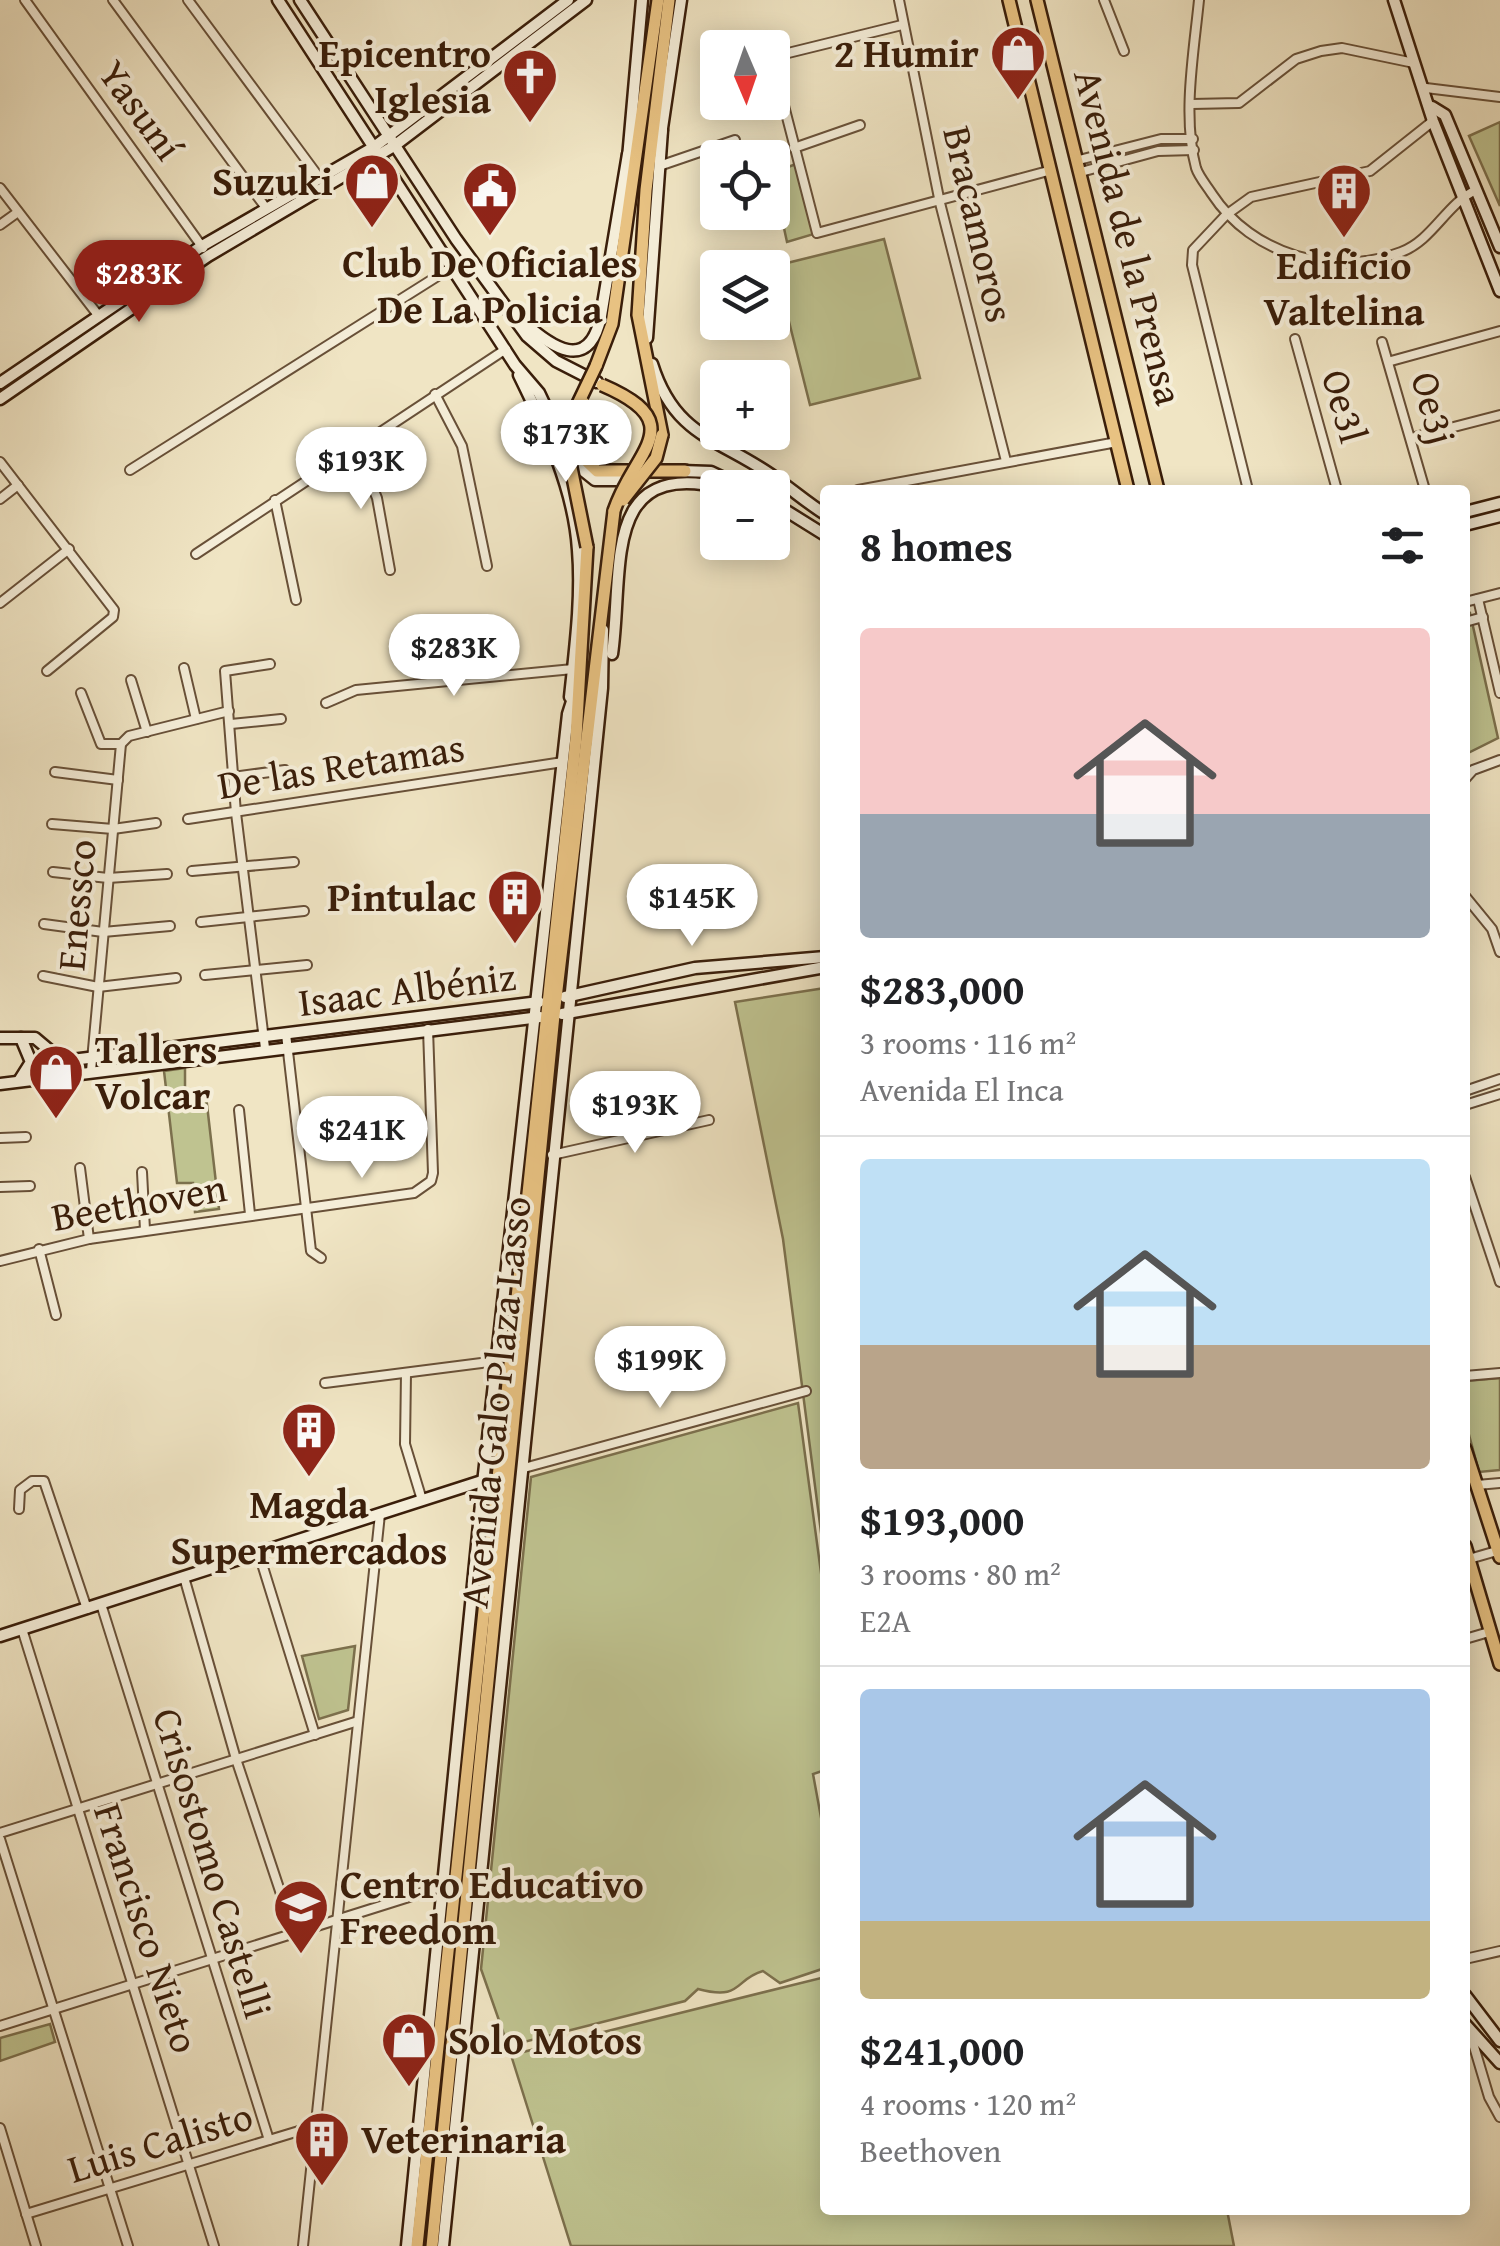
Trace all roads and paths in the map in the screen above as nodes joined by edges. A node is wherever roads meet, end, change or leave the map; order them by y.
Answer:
1 (25, 0) edge
2 (113, 0) edge
3 (188, 0) edge
4 (278, 0) edge
5 (300, 0) edge
6 (568, 0) edge
7 (586, 0) edge
8 (642, 0) edge
9 (658, 0) edge
10 (669, 0) edge
11 (681, 0) edge
12 (899, 0) edge
13 (1009, 0) edge
14 (1037, 0) edge
15 (1104, 0) edge
16 (1198, 0) edge
17 (1394, 0) edge
18 (902, 25) junction
19 (1124, 51) dead end
20 (1418, 64) junction
21 (1426, 88) junction
22 (1500, 97) edge
23 (1192, 104) junction
24 (1432, 107) junction
25 (1433, 120) junction
26 (860, 125) dead end
27 (662, 130) junction
28 (1193, 139) junction
29 (392, 140) junction
30 (794, 148) junction
31 (1194, 150) junction
32 (377, 151) junction
33 (700, 152) edge
34 (628, 154) junction
35 (662, 165) junction
36 (1080, 166) junction
37 (1048, 171) junction
38 (318, 176) junction
39 (0, 188) edge
40 (1476, 190) junction
41 (1462, 197) junction
42 (940, 203) junction
43 (266, 208) junction
44 (18, 212) junction
45 (1226, 215) junction
46 (0, 226) edge
47 (622, 240) junction
48 (645, 245) junction
49 (1500, 247) edge
50 (205, 251) junction
51 (452, 267) junction
52 (1500, 292) edge
53 (509, 309) junction
54 (98, 315) junction
55 (1500, 332) edge
56 (1295, 338) dead end
57 (1382, 342) dead end
58 (506, 349) junction
59 (1390, 361) junction
60 (515, 365) junction
61 (596, 366) junction
62 (0, 383) edge
63 (602, 384) joint
64 (435, 394) junction
65 (0, 398) edge
66 (1500, 416) edge
67 (1411, 438) junction
68 (1117, 442) junction
69 (356, 447) junction
70 (1006, 460) junction
71 (0, 462) edge
72 (130, 470) dead end
73 (685, 471) junction
74 (700, 472) edge
75 (18, 485) junction
76 (700, 485) edge
77 (883, 485) edge
78 (1127, 485) edge
79 (1157, 485) edge
80 (1247, 485) edge
81 (1337, 485) edge
82 (1424, 485) edge
83 (0, 499) edge
84 (275, 500) junction
85 (1500, 503) edge
86 (820, 509) edge
87 (614, 511) junction
88 (1470, 511) edge
89 (790, 516) edge
90 (1500, 516) edge
91 (1470, 525) edge
92 (820, 532) edge
93 (69, 549) junction
94 (196, 554) dead end
95 (486, 566) dead end
96 (390, 570) dead end
97 (1500, 592) edge
98 (1478, 599) junction
99 (296, 600) dead end
100 (1470, 601) edge
101 (0, 603) edge
102 (1483, 617) junction
103 (1470, 621) edge
104 (603, 630) junction
105 (270, 664) dead end
106 (184, 668) dead end
107 (47, 670) dead end
108 (573, 670) junction
109 (131, 680) dead end
110 (576, 688) junction
111 (602, 688) junction
112 (1500, 688) edge
113 (81, 692) dead end
114 (326, 704) dead end
115 (229, 710) junction
116 (568, 714) junction
117 (196, 719) junction
118 (281, 719) dead end
119 (231, 724) junction
120 (147, 732) junction
121 (121, 744) junction
122 (1500, 760) edge
123 (564, 762) junction
124 (1470, 767) edge
125 (284, 770) dead end
126 (1473, 770) junction
127 (56, 772) dead end
128 (1470, 773) edge
129 (233, 776) junction
130 (118, 780) junction
131 (236, 813) junction
132 (188, 819) dead end
133 (156, 823) dead end
134 (52, 824) dead end
135 (113, 829) junction
136 (294, 862) dead end
137 (243, 866) junction
138 (192, 871) dead end
139 (53, 872) dead end
140 (167, 874) dead end
141 (108, 878) junction
142 (1470, 902) edge
143 (304, 911) dead end
144 (249, 916) junction
145 (201, 922) dead end
146 (44, 924) dead end
147 (170, 926) dead end
148 (103, 932) junction
149 (1500, 952) edge
150 (820, 962) edge
151 (820, 962) edge
152 (307, 965) dead end
153 (255, 969) junction
154 (206, 975) dead end
155 (42, 976) dead end
156 (176, 978) dead end
157 (98, 987) junction
158 (552, 999) junction
159 (550, 1015) junction
160 (428, 1030) junction
161 (0, 1038) edge
162 (22, 1038) junction
163 (287, 1040) junction
164 (264, 1043) junction
165 (92, 1058) junction
166 (90, 1071) junction
167 (1500, 1080) edge
168 (18, 1082) junction
169 (0, 1084) edge
170 (1470, 1089) edge
171 (1500, 1094) edge
172 (1470, 1103) edge
173 (239, 1110) dead end
174 (709, 1120) dead end
175 (26, 1137) dead end
176 (0, 1138) edge
177 (552, 1155) junction
178 (80, 1168) dead end
179 (142, 1172) dead end
180 (0, 1186) edge
181 (30, 1186) dead end
182 (1470, 1193) edge
183 (308, 1206) junction
184 (250, 1214) junction
185 (146, 1230) junction
186 (89, 1239) junction
187 (39, 1249) junction
188 (321, 1258) dead end
189 (0, 1261) edge
190 (1500, 1282) edge
191 (56, 1314) dead end
192 (497, 1362) junction
193 (406, 1373) junction
194 (1500, 1374) edge
195 (1470, 1376) edge
196 (324, 1383) dead end
197 (806, 1391) dead end
198 (1470, 1466) edge
199 (518, 1470) junction
200 (489, 1478) junction
201 (1500, 1483) edge
202 (1476, 1485) junction
203 (422, 1500) junction
204 (19, 1509) dead end
205 (380, 1514) junction
206 (1499, 1553) edge
207 (260, 1554) junction
208 (1470, 1560) edge
209 (1470, 1563) edge
210 (184, 1578) junction
211 (101, 1604) junction
212 (87, 1609) junction
213 (22, 1629) junction
214 (1490, 1632) junction
215 (0, 1636) edge
216 (1470, 1638) edge
217 (1500, 1664) edge
218 (355, 1722) junction
219 (315, 1734) junction
220 (236, 1759) junction
221 (157, 1784) junction
222 (78, 1808) junction
223 (0, 1836) edge
224 (444, 1886) junction
225 (336, 1919) junction
226 (294, 1933) junction
227 (1500, 1951) edge
228 (1470, 1959) edge
229 (212, 1960) junction
230 (136, 1984) junction
231 (1470, 2001) edge
232 (52, 2009) junction
233 (0, 2026) edge
234 (1470, 2030) edge
235 (1470, 2037) edge
236 (1500, 2040) edge
237 (1500, 2063) edge
238 (1500, 2117) edge
239 (312, 2127) junction
240 (0, 2128) edge
241 (269, 2140) junction
242 (189, 2164) junction
243 (110, 2189) junction
244 (26, 2214) junction
245 (36, 2246) edge
246 (128, 2246) edge
247 (214, 2246) edge
248 (303, 2246) edge
249 (407, 2246) edge
250 (417, 2246) edge
251 (432, 2246) edge
252 (443, 2246) edge

1 - 50 street, Yasuní
2 - 43 street
3 - 38 street
4 - 32 main road
5 - 29 main road
6 - 29 main road
7 - 29 main road
8 - 34 main road
9 - 47 main road
10 - 48 main road
11 - 27 main road
12 - 18 street, Bracamoros
13 - 37 main road, Avenida de la Prensa
14 - 36 main road, Avenida de la Prensa
15 - 19 street
16 - 23 street
17 - 20 main road
18 - 30 street
18 - 42 street, Bracamoros
20 - 21 main road
20 - 23 street
21 - 22 street
21 - 24 main road
23 - 28 street
24 - 25 main road
24 - 40 main road
25 - 41 main road
25 - 45 street
26 - 30 street
27 - 35 main road
27 - 48 main road
28 - 31 street
28 - 36 street
29 - 32 main road
29 - 53 main road
30 - 42 street
31 - 36 street
31 - 45 street
32 - 38 main road
32 - 50 main road
32 - 51 main road
33 - 35 street
34 - 47 main road
34 - 53 main road
35 - 86 main road
36 - 79 main road, Avenida de la Prensa
37 - 42 street
37 - 68 main road, Avenida de la Prensa
38 - 43 main road
39 - 44 street
40 - 41 street
40 - 49 main road
41 - 45 street
41 - 52 main road
42 - 70 street, Bracamoros
43 - 50 main road
44 - 46 street
44 - 54 street
45 - 80 street
47 - 61 main road
48 - 87 main road, bridge
50 - 54 main road
50 - 65 main road
51 - 58 main road
51 - 72 street
53 - 63 main road
54 - 62 main road
55 - 59 street
56 - 81 street, Oe3l
57 - 59 street, Oe3j
58 - 60 main road
58 - 64 street
59 - 67 street, Oe3j
60 - 73 main road
60 - 108 main road
61 - 73 main road, bridge
61 - 110 main road, bridge
63 - 87 main road, bridge
64 - 69 street
64 - 95 street
66 - 67 street
67 - 82 street, Oe3j
68 - 70 street
68 - 78 main road, Avenida de la Prensa
69 - 84 street
69 - 96 street
70 - 77 street
71 - 75 street
73 - 74 main road
75 - 83 street
75 - 93 street
76 - 111 main road
84 - 94 street
84 - 99 street
85 - 88 main road
87 - 104 main road
89 - 92 main road
90 - 91 main road
93 - 101 street
93 - 107 street
97 - 98 street
98 - 100 street
98 - 102 street
102 - 103 street
102 - 112 street
104 - 111 main road, Avenida Galo Plaza Lasso
104 - 158 main road, Avenida Galo Plaza Lasso
105 - 115 street
106 - 117 street
108 - 114 street
108 - 116 main road
109 - 120 street
110 - 116 main road, Avenida Galo Plaza Lasso
110 - 158 main road, Avenida Galo Plaza Lasso
111 - 158 main road, Avenida Galo Plaza Lasso
113 - 121 street
115 - 117 street
115 - 119 street
116 - 123 main road, Avenida Galo Plaza Lasso
117 - 120 street
118 - 119 street
119 - 129 street
120 - 121 street
121 - 130 street, Enessco
122 - 126 street
123 - 131 street, De las Retamas
123 - 158 main road, Avenida Galo Plaza Lasso
124 - 126 street
125 - 129 street
126 - 128 street
127 - 130 street
129 - 131 street
130 - 135 street, Enessco
131 - 132 street, De las Retamas
131 - 137 street
133 - 135 street
134 - 135 street
135 - 141 street, Enessco
136 - 137 street
137 - 138 street
137 - 144 street
139 - 141 street
140 - 141 street
141 - 148 street, Enessco
142 - 149 street
143 - 144 street
144 - 145 street
144 - 153 street
146 - 148 street
147 - 148 street
148 - 157 street, Enessco
150 - 158 main road, Isaac Albéniz
151 - 159 main road, Isaac Albéniz
152 - 153 street
153 - 154 street
153 - 164 street
155 - 157 street
156 - 157 street
157 - 165 street, Enessco
158 - 159 main road, Avenida Galo Plaza Lasso
158 - 159 main road, Avenida Galo Plaza Lasso
158 - 163 main road, Isaac Albéniz
159 - 160 main road, Isaac Albéniz
159 - 177 main road, Avenida Galo Plaza Lasso
159 - 192 main road, Avenida Galo Plaza Lasso
159 - 199 main road, Avenida Galo Plaza Lasso
159 - 200 main road, Avenida Galo Plaza Lasso
160 - 163 main road, Isaac Albéniz
160 - 183 street, Beethoven
161 - 162 main road, Isaac Albéniz
162 - 165 main road, Isaac Albéniz
162 - 168 main road
163 - 164 main road, Isaac Albéniz
163 - 183 street
164 - 165 main road, Isaac Albéniz
164 - 166 main road, Isaac Albéniz
165 - 166 street, Enessco
166 - 168 main road, Isaac Albéniz
167 - 170 street
168 - 169 main road, Isaac Albéniz
171 - 172 street
173 - 184 street
174 - 177 street
175 - 176 street
177 - 199 main road, Avenida Galo Plaza Lasso
178 - 186 street
179 - 185 street
180 - 181 street
182 - 190 street
183 - 184 street, Beethoven
183 - 188 street
184 - 185 street, Beethoven
185 - 186 street, Beethoven
186 - 187 street, Beethoven
187 - 189 street, Beethoven
187 - 191 street
192 - 193 street
192 - 200 main road, Avenida Galo Plaza Lasso
193 - 196 street
193 - 203 street
194 - 195 street
197 - 199 street
198 - 202 main road
199 - 200 main road
199 - 251 main road, Avenida Galo Plaza Lasso
199 - 252 main road, Avenida Galo Plaza Lasso
200 - 203 main road
200 - 224 main road, Avenida Galo Plaza Lasso
200 - 250 main road, Avenida Galo Plaza Lasso
201 - 202 street
202 - 206 main road
203 - 205 main road
204 - 212 street
205 - 207 main road
205 - 218 street
206 - 208 street
207 - 210 main road
207 - 219 street
209 - 214 main road
210 - 211 main road
210 - 220 street
211 - 212 main road
211 - 221 street, Crisostomo Castelli
212 - 213 main road
213 - 215 main road
213 - 222 street, Francisco Nieto
214 - 216 street
214 - 217 main road
218 - 219 street
218 - 225 street
219 - 220 street
220 - 221 street
220 - 226 street
221 - 222 street
221 - 229 street, Crisostomo Castelli
222 - 223 street
222 - 230 street, Francisco Nieto
223 - 232 street
224 - 225 street
224 - 249 main road, Avenida Galo Plaza Lasso
225 - 226 street
225 - 239 street
226 - 229 street
227 - 228 street
229 - 230 street
229 - 241 street, Crisostomo Castelli
230 - 232 street
230 - 242 street, Francisco Nieto
231 - 236 main road
232 - 233 street
232 - 243 street
234 - 237 main road
235 - 238 street
239 - 241 street, Luis Calisto
239 - 248 street
240 - 244 street
241 - 242 street, Luis Calisto
242 - 243 street, Luis Calisto
242 - 247 street, Francisco Nieto
243 - 244 street, Luis Calisto
243 - 246 street
244 - 245 street

